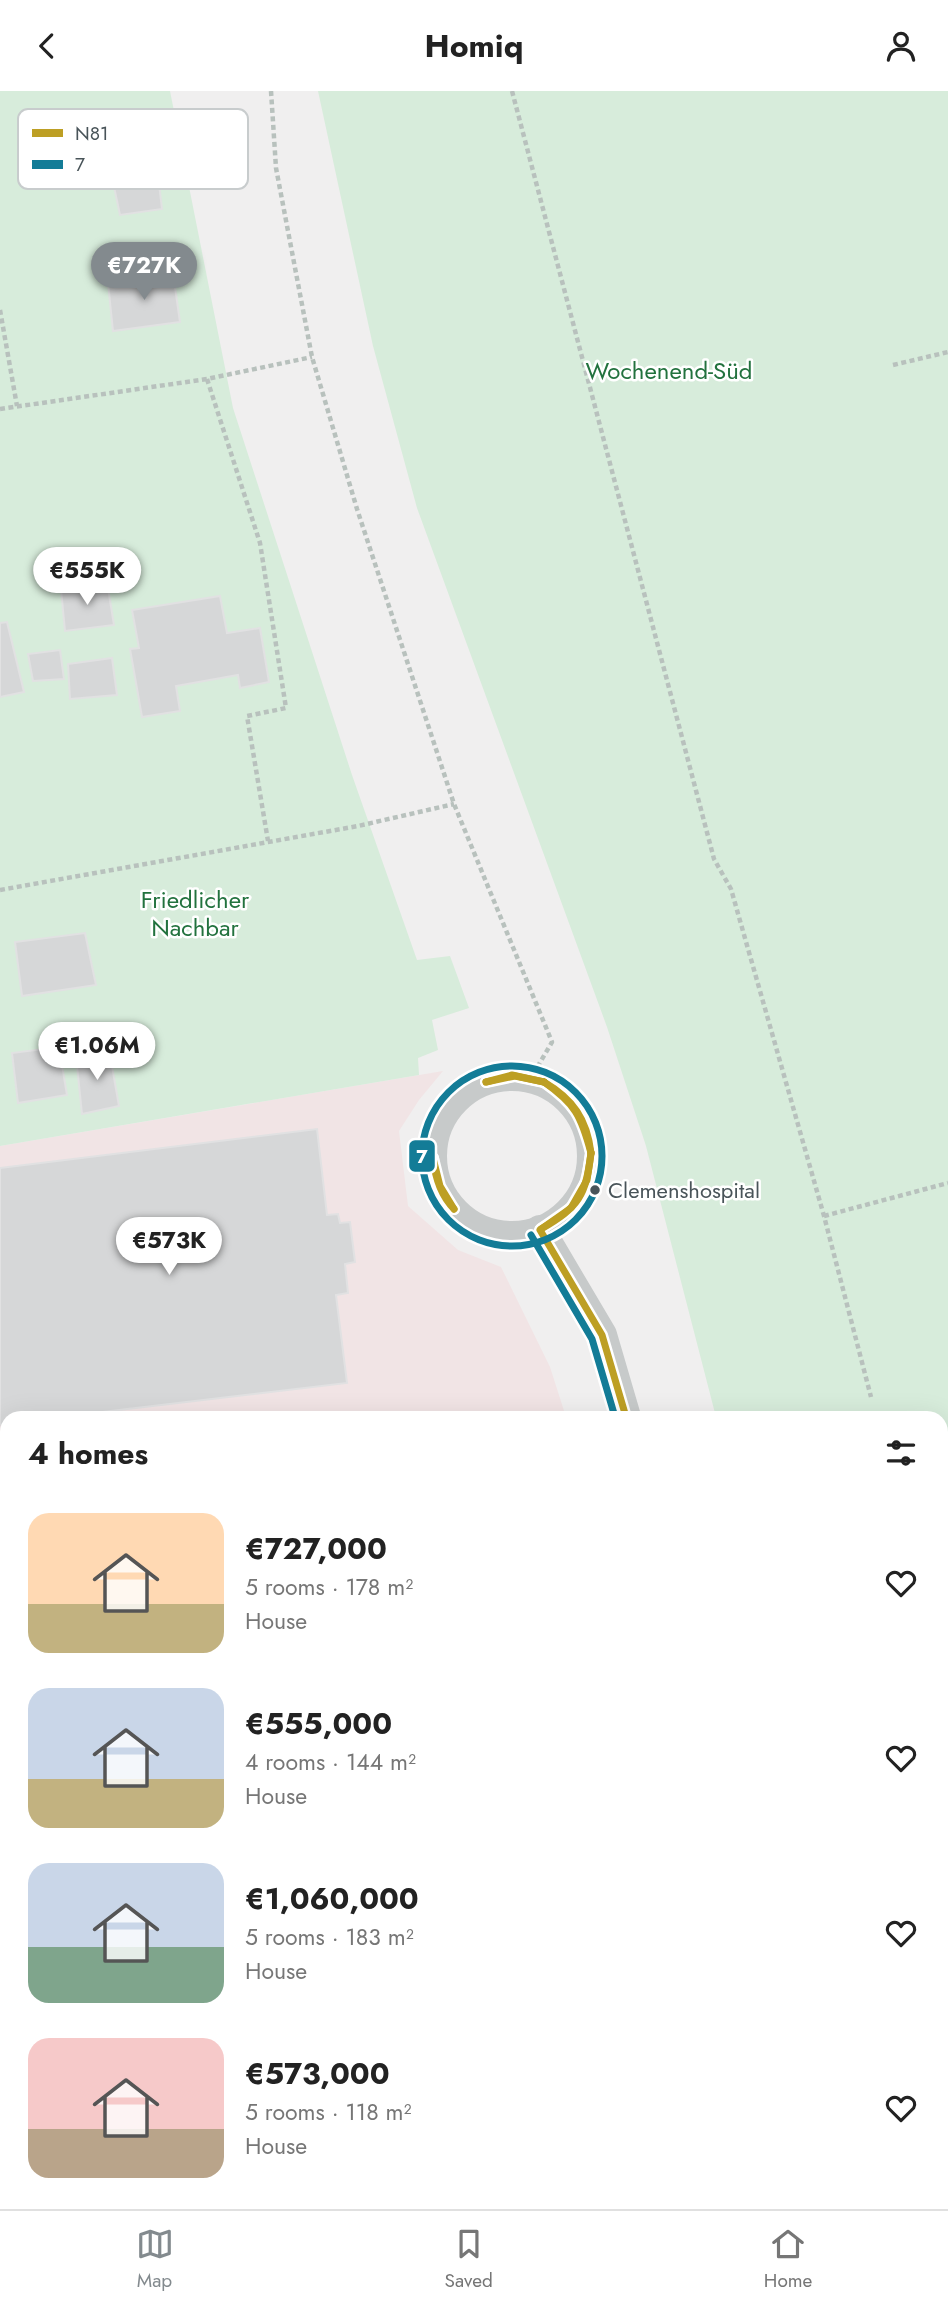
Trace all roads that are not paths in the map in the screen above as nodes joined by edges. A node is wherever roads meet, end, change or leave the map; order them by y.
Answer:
1 (540, 1230) junction
2 (624, 1411) edge

1 - 1 lane
1 - 2 lane

